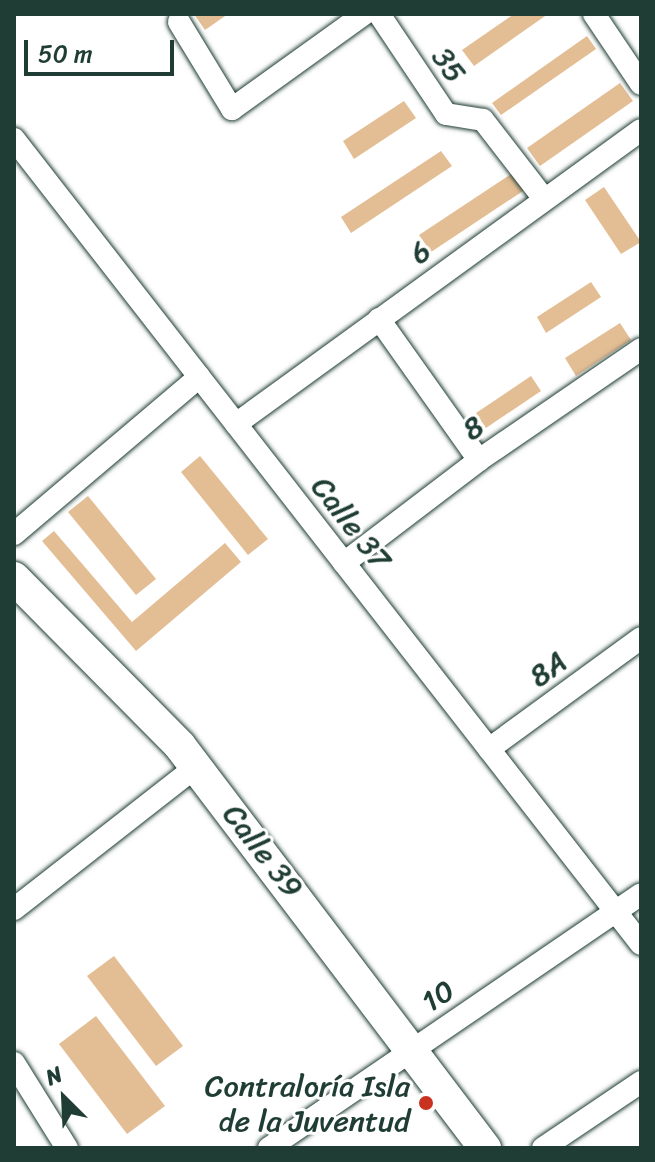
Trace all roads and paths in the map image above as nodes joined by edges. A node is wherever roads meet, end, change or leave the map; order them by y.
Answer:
1 (364, 14) edge
2 (379, 14) edge
3 (594, 14) edge
4 (179, 22) dead end
5 (641, 84) edge
6 (641, 130) edge
7 (14, 139) edge
8 (544, 199) junction
9 (379, 319) junction
10 (641, 349) edge
11 (199, 377) junction
12 (236, 424) junction
13 (479, 460) junction
14 (14, 534) edge
15 (344, 563) junction
16 (14, 578) edge
17 (641, 638) edge
18 (489, 749) junction
19 (197, 766) junction
20 (641, 894) edge
21 (14, 909) edge
22 (615, 911) junction
23 (641, 944) edge
24 (414, 1049) junction
25 (14, 1063) edge
26 (641, 1082) edge
27 (67, 1148) edge
28 (269, 1148) edge
29 (485, 1148) edge
30 (543, 1148) edge

1 - 4 street
2 - 8 street, 35
3 - 5 street
6 - 8 street, 6
7 - 11 street, Calle 37
8 - 9 street, 6
9 - 12 street, 6
9 - 13 street
10 - 13 street, 8
11 - 12 street, Calle 37
11 - 14 street
12 - 15 street, Calle 37
13 - 15 street, 8
15 - 18 street, Calle 37
16 - 19 street, Calle 39
17 - 18 street, 8A
18 - 22 street, Calle 37
19 - 21 street
19 - 24 street, Calle 39
20 - 22 street, 10
22 - 23 street, Calle 37
22 - 24 street, 10
24 - 28 street, 10
24 - 29 street, Calle 39
25 - 27 street
26 - 30 street

